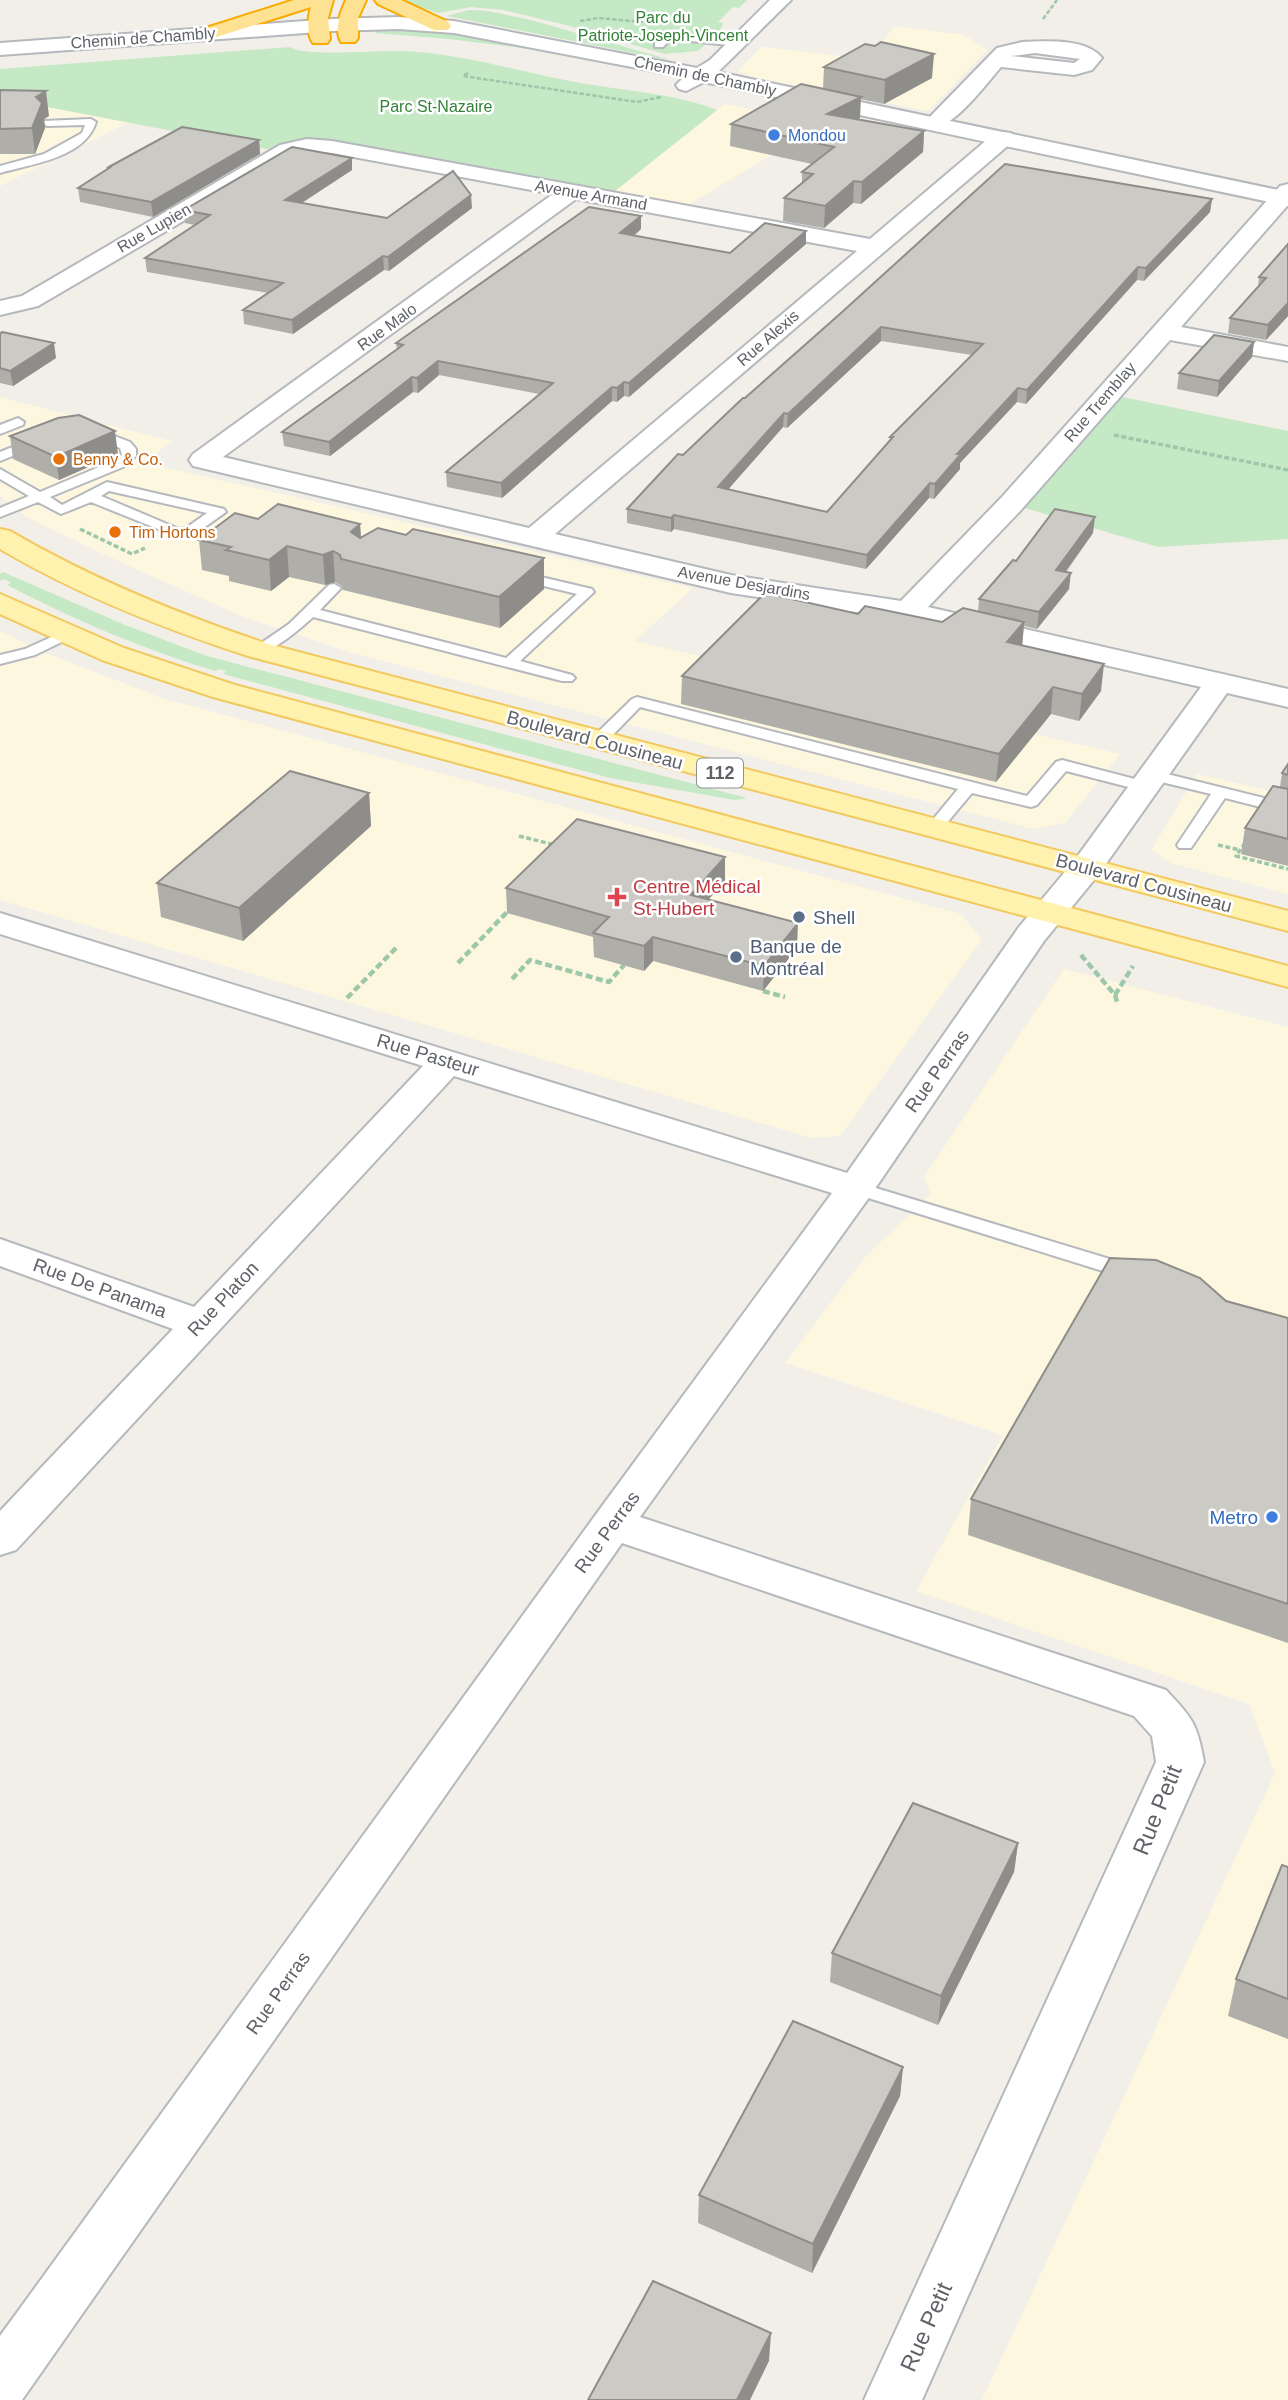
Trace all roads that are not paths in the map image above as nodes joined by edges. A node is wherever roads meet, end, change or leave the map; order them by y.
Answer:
1 (314, 0) edge
2 (323, 0) edge
3 (356, 0) edge
4 (385, 0) edge
5 (781, 0) edge
6 (440, 26) junction
7 (348, 31) junction
8 (319, 32) junction
9 (210, 33) junction
10 (738, 43) junction
11 (659, 45) dead end
12 (0, 49) edge
13 (997, 61) dead end
14 (0, 63) edge
15 (702, 75) junction
16 (672, 92) junction
17 (47, 123) dead end
18 (935, 123) junction
19 (998, 141) junction
20 (307, 145) joint
21 (0, 162) edge
22 (13, 164) junction
23 (0, 170) edge
24 (571, 192) junction
25 (1286, 196) edge
26 (875, 247) junction
27 (0, 308) edge
28 (1162, 331) junction
29 (1288, 354) edge
30 (18, 422) dead end
31 (82, 429) edge
32 (0, 430) edge
33 (50, 436) edge
34 (0, 457) edge
35 (201, 460) joint
36 (0, 473) edge
37 (39, 497) junction
38 (91, 497) junction
39 (0, 513) edge
40 (0, 537) edge
41 (533, 539) junction
42 (511, 574) edge
43 (334, 588) edge
44 (0, 603) edge
45 (308, 611) junction
46 (908, 611) junction
47 (66, 634) junction
48 (258, 650) junction
49 (0, 660) edge
50 (509, 663) junction
51 (567, 678) dead end
52 (1218, 684) junction
53 (1288, 698) edge
54 (598, 741) junction
55 (1147, 780) junction
56 (968, 787) junction
57 (1221, 792) junction
58 (1288, 809) edge
59 (934, 828) junction
60 (1185, 845) dead end
61 (1086, 868) junction
62 (1048, 913) junction
63 (1288, 921) edge
64 (0, 923) edge
65 (1288, 977) edge
66 (449, 1061) junction
67 (856, 1188) junction
68 (0, 1252) edge
69 (1150, 1278) edge
70 (200, 1324) junction
71 (612, 1524) junction
72 (0, 1539) edge
73 (0, 2383) edge
74 (893, 2400) edge

1 - 9 highway
2 - 8 highway
3 - 7 highway
4 - 6 highway
5 - 10 street
6 - 7 street, Chemin de Chambly
6 - 15 street, Chemin de Chambly
7 - 8 street, Chemin de Chambly
7 - 16 street, Chemin de Chambly
8 - 9 street, Chemin de Chambly
8 - 14 street, Chemin de Chambly
9 - 12 street, Chemin de Chambly
10 - 11 lane
10 - 15 street
13 - 18 street
15 - 16 street
15 - 18 street, Chemin de Chambly
16 - 19 street, Chemin de Chambly
17 - 22 lane
18 - 19 street, Chemin de Chambly
19 - 25 street, Chemin de Chambly
19 - 26 street, Rue Alexis
20 - 24 street, Avenue Armand
20 - 27 street, Rue Lupien
21 - 22 lane
22 - 23 lane
24 - 26 street, Avenue Armand
24 - 35 street, Rue Malo
25 - 28 street, Rue Tremblay
26 - 41 street, Rue Alexis
28 - 29 street
28 - 46 street, Rue Tremblay
30 - 32 lane
31 - 37 lane
33 - 34 lane
35 - 41 street, Avenue Desjardins
36 - 37 lane
37 - 38 lane
37 - 39 lane
38 - 38 lane
40 - 48 main road, Boulevard Cousineau / 112
41 - 46 street, Avenue Desjardins
42 - 50 lane
43 - 45 lane
44 - 47 main road
45 - 48 lane
45 - 50 lane
46 - 52 street, Avenue Desjardins
47 - 49 lane
47 - 62 main road
48 - 54 main road, Boulevard Cousineau / 112
50 - 51 lane
52 - 53 street, Avenue Desjardins
52 - 55 street, Rue Perras
54 - 56 lane
54 - 59 main road, Boulevard Cousineau / 112
55 - 56 lane
55 - 57 lane
55 - 61 street, Rue Perras
56 - 59 lane
57 - 58 lane
57 - 60 lane
59 - 61 main road, Boulevard Cousineau / 112
61 - 62 street, Rue Perras
61 - 63 main road, Boulevard Cousineau / 112
62 - 65 main road
62 - 67 street, Rue Perras
64 - 66 street, Rue Pasteur
66 - 67 street, Rue Pasteur
66 - 70 street, Rue Platon
67 - 69 lane
67 - 71 street, Rue Perras
68 - 70 street, Rue De Panama
70 - 72 street, Rue Platon
71 - 73 street, Rue Perras
71 - 74 street, Rue Petit

